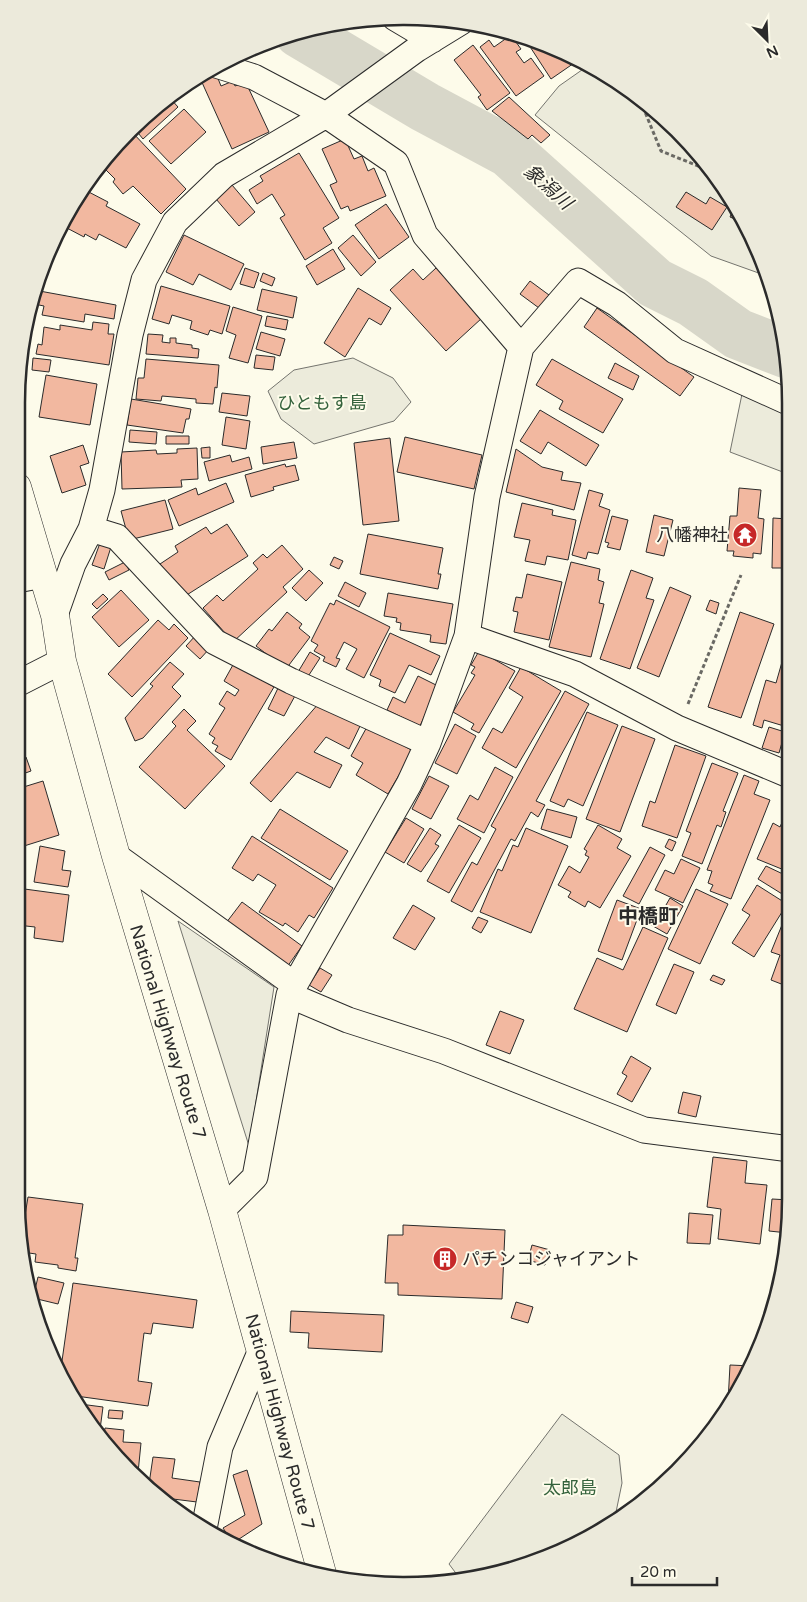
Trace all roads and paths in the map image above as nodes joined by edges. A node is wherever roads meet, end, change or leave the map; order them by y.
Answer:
1 (403, 25) edge
2 (451, 28) edge
3 (425, 44) junction
4 (226, 69) edge
5 (646, 113) edge
6 (326, 115) junction
7 (698, 166) edge
8 (521, 347) junction
9 (782, 399) edge
10 (91, 529) junction
11 (25, 543) edge
12 (742, 575) dead end
13 (30, 578) edge
14 (55, 615) junction
15 (467, 636) junction
16 (62, 661) junction
17 (25, 680) edge
18 (678, 728) junction
19 (428, 743) junction
20 (782, 773) edge
21 (116, 856) junction
22 (292, 990) junction
23 (782, 1148) edge
24 (222, 1210) junction
25 (261, 1350) junction
26 (203, 1519) edge
27 (320, 1568) edge

1 - 3 street
2 - 3 street
3 - 6 street
4 - 6 street
5 - 7 path
6 - 8 street
6 - 10 street
8 - 9 street
8 - 15 street
10 - 14 street
10 - 19 street
11 - 13 highway, National Highway Route 7
12 - 18 path
13 - 14 highway, National Highway Route 7
14 - 16 highway, National Highway Route 7
15 - 18 street
15 - 19 street
16 - 17 street
16 - 21 highway, National Highway Route 7
18 - 20 street
19 - 22 street
21 - 22 street
21 - 24 highway, National Highway Route 7
22 - 23 street
22 - 24 street
24 - 25 highway, National Highway Route 7
25 - 26 street
25 - 27 highway, National Highway Route 7

